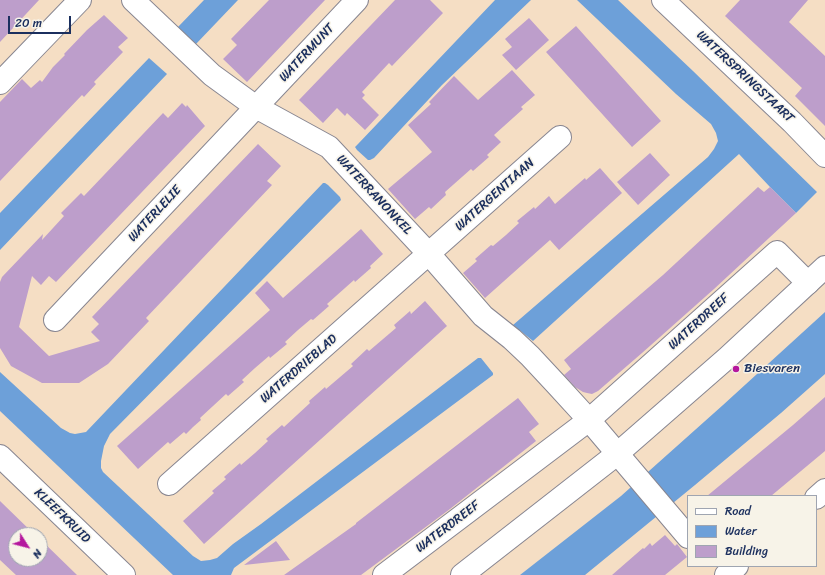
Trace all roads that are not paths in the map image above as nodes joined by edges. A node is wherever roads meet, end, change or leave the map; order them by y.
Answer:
1 (80, 0) edge
2 (133, 0) edge
3 (357, 0) edge
4 (663, 0) edge
5 (0, 83) edge
6 (256, 107) junction
7 (560, 137) dead end
8 (825, 156) edge
9 (429, 254) junction
10 (825, 267) edge
11 (808, 283) junction
12 (55, 320) dead end
13 (589, 420) junction
14 (617, 454) junction
15 (0, 456) edge
16 (169, 484) dead end
17 (825, 490) edge
18 (817, 497) edge
19 (681, 529) edge
20 (713, 567) edge
21 (736, 567) edge
22 (124, 575) edge
23 (384, 575) edge
24 (462, 575) edge
25 (720, 575) edge
26 (726, 575) edge

1 - 5 street
2 - 6 street, WATERRANONKEL
3 - 6 street, WATERMUNT
4 - 8 street, WATERSPRINGSTAART
6 - 9 street, WATERRANONKEL
6 - 12 street, WATERLELIE
7 - 9 street, WATERGENTIAAN
9 - 13 street, WATERRANONKEL
9 - 16 street, WATERDRIEBLAD
10 - 11 street
11 - 13 street, WATERDREEF
11 - 14 street
13 - 14 street
13 - 23 street, WATERDREEF
14 - 19 street
14 - 24 street
15 - 22 street, KLEEFKRUID
17 - 18 street
20 - 25 street
21 - 26 street

